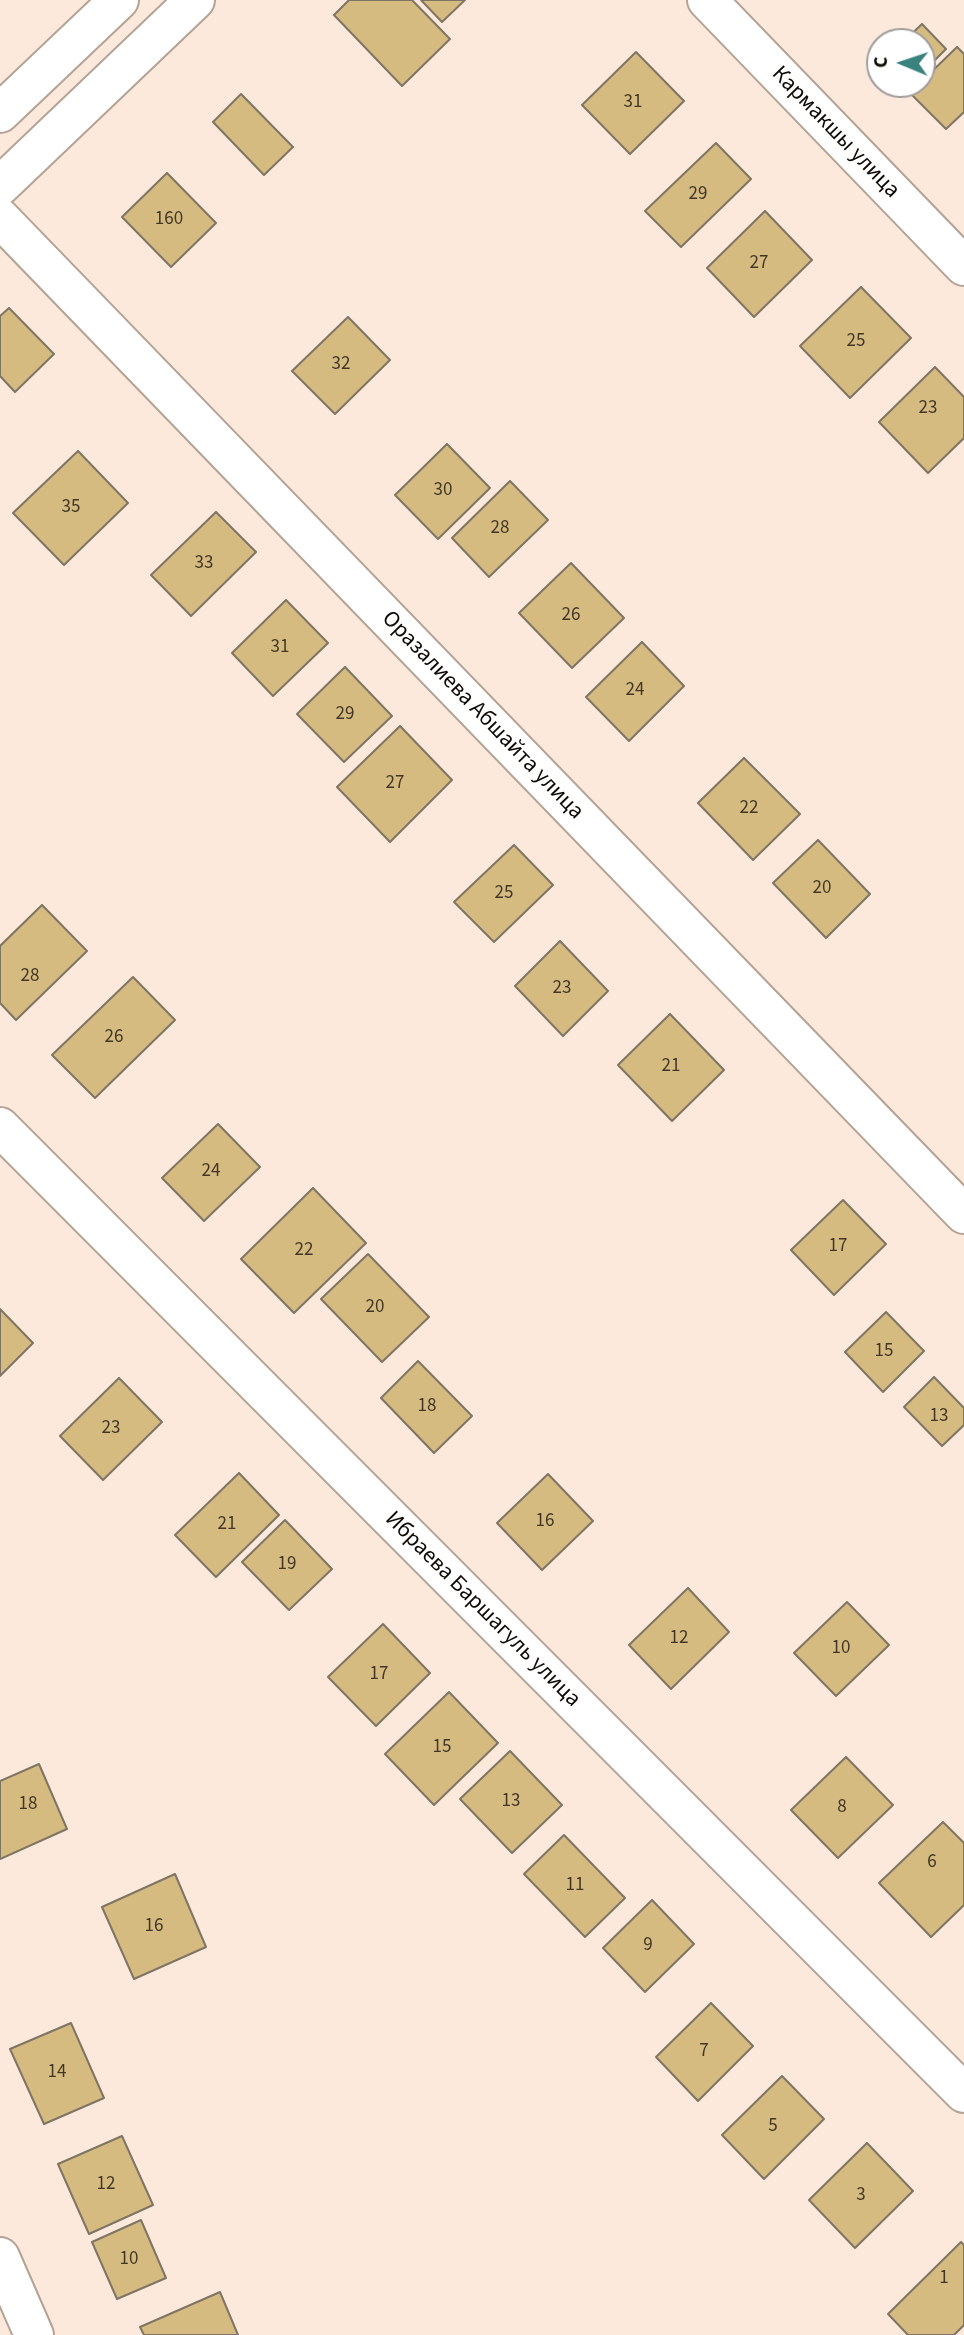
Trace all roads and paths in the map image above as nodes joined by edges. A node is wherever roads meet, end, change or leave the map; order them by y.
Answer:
1 (119, 0) edge
2 (195, 0) edge
3 (707, 0) edge
4 (0, 113) edge
5 (0, 186) edge
6 (0, 218) edge
7 (964, 265) edge
8 (0, 1127) edge
9 (964, 1214) edge
10 (964, 2093) edge
11 (0, 2258) edge
12 (34, 2335) edge

1 - 4 street
2 - 5 street
3 - 7 street, Кармакшы улица
6 - 9 street, Оразалиева Абшайта улица
8 - 10 street, Ибраева Баршагуль улица
11 - 12 street

